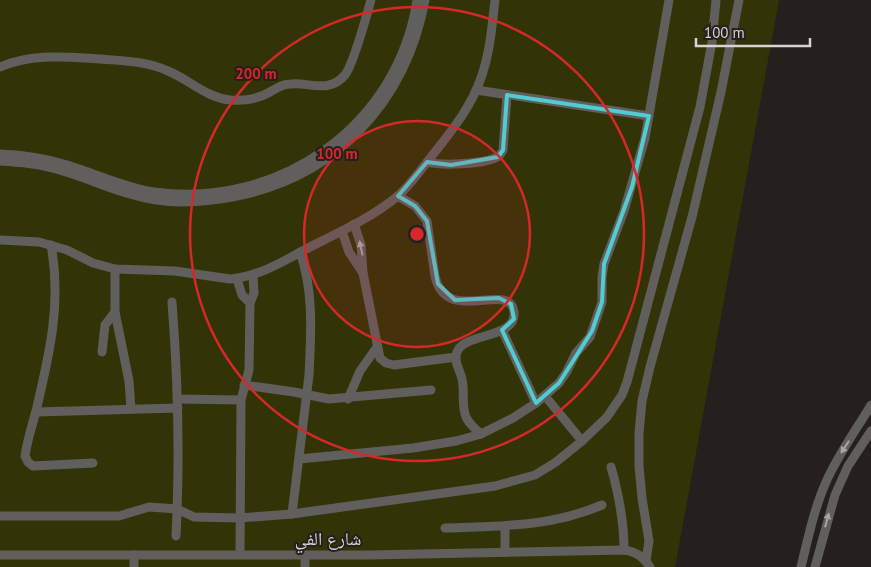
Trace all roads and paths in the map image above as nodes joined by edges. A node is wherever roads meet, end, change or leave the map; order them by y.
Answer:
1 (371, 0) edge
2 (417, 0) edge
3 (425, 0) edge
4 (495, 0) edge
5 (669, 0) edge
6 (716, 0) edge
7 (738, 0) edge
8 (0, 67) edge
9 (476, 90) junction
10 (507, 95) junction
11 (649, 116) junction
12 (0, 154) edge
13 (0, 161) edge
14 (427, 162) junction
15 (398, 196) junction
16 (354, 224) junction
17 (342, 231) junction
18 (0, 240) edge
19 (51, 245) junction
20 (300, 252) junction
21 (115, 269) junction
22 (363, 272) junction
23 (252, 274) junction
24 (237, 279) junction
25 (172, 302) dead end
26 (250, 303) junction
27 (115, 312) junction
28 (502, 330) junction
29 (377, 347) junction
30 (102, 352) dead end
31 (456, 357) junction
32 (244, 385) junction
33 (431, 390) dead end
34 (307, 394) junction
35 (545, 396) junction
36 (348, 398) junction
37 (241, 400) junction
38 (178, 403) junction
39 (536, 403) junction
40 (871, 406) edge
41 (132, 410) junction
42 (36, 412) junction
43 (871, 431) edge
44 (481, 434) junction
45 (582, 440) junction
46 (299, 459) junction
47 (93, 463) dead end
48 (610, 467) dead end
49 (602, 505) dead end
50 (177, 509) junction
51 (292, 514) junction
52 (0, 516) edge
53 (239, 518) junction
54 (505, 526) junction
55 (445, 528) dead end
56 (176, 536) dead end
57 (624, 550) junction
58 (505, 552) junction
59 (0, 555) edge
60 (134, 555) junction
61 (240, 555) junction
62 (306, 555) junction
63 (648, 564) edge
64 (134, 567) edge
65 (305, 567) edge
66 (801, 567) edge
67 (815, 567) edge

1 - 8 street
2 - 12 street
3 - 13 street
4 - 9 street
5 - 11 street
6 - 45 street
7 - 63 street
9 - 10 street
9 - 14 street
10 - 11 street
10 - 14 street
11 - 35 street
14 - 15 street
15 - 16 street
15 - 28 street
16 - 17 street
22 -> 16 street
17 - 20 street
17 - 22 street
18 - 19 street
19 - 21 street
19 - 42 street
20 - 23 street
20 - 34 street
21 - 24 street
21 - 27 street
22 - 29 street
23 - 24 street
23 - 26 street
24 - 26 street
25 - 38 street
26 - 32 street
27 - 30 street
27 - 41 street
28 - 31 street
28 - 39 street
29 - 31 street
29 - 36 street
31 - 44 street
32 - 34 street
32 - 37 street
33 - 36 street
34 - 36 street
34 - 46 street
35 - 39 street
35 - 45 street
37 - 38 street
37 - 53 street
38 - 41 street
38 - 50 street
39 - 44 street
40 -> 66 street
41 - 42 street
42 - 47 street
67 -> 43 street
44 - 46 street
45 - 51 street
46 - 51 street
48 - 57 street
49 - 54 street
50 - 52 street
50 - 53 street
50 - 56 street
51 - 53 street
53 - 61 street
54 - 55 street
54 - 58 street
57 - 58 street, شارع الفي
57 - 63 street, شارع الفي
58 - 62 street, شارع الفي
59 - 60 street, شارع الفي
60 - 61 street, شارع الفي
60 - 64 street
61 - 62 street, شارع الفي
62 - 65 street

